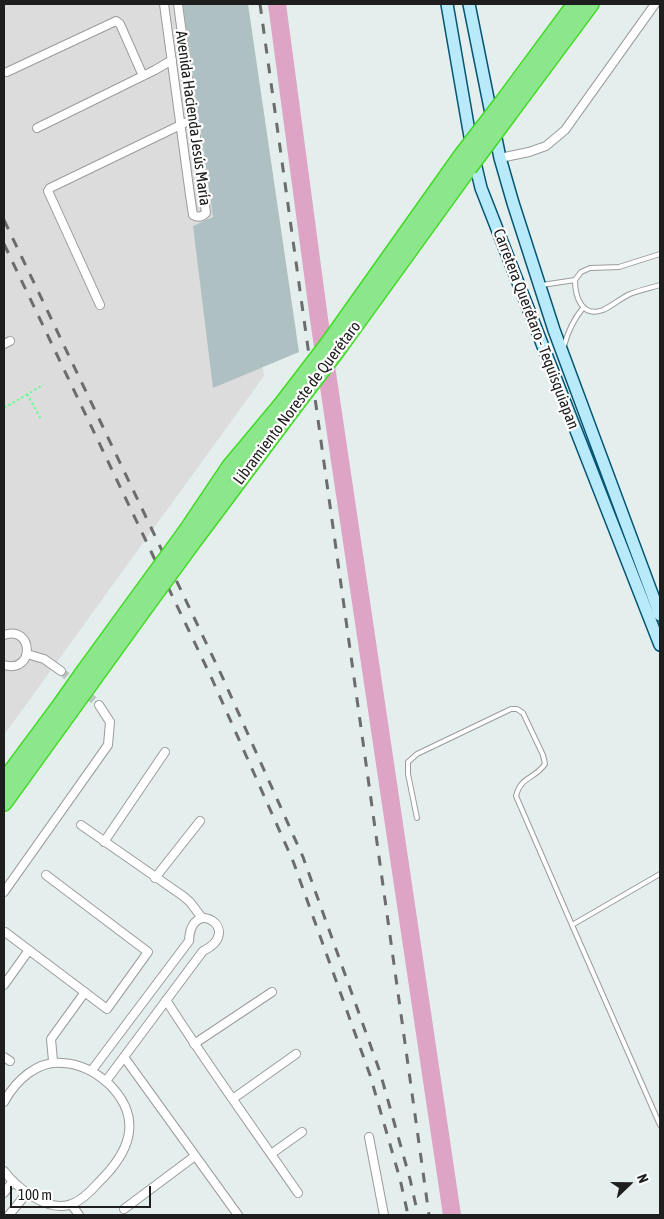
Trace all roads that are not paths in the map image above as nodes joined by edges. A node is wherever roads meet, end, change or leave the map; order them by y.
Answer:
1 (164, 4) edge
2 (178, 4) edge
3 (447, 4) edge
4 (469, 4) edge
5 (575, 4) edge
6 (591, 4) edge
7 (656, 4) edge
8 (172, 60) junction
9 (7, 72) dead end
10 (144, 76) junction
11 (506, 108) junction
12 (193, 119) junction
13 (181, 125) junction
14 (37, 128) dead end
15 (500, 158) junction
16 (660, 254) edge
17 (575, 280) junction
18 (540, 285) junction
19 (660, 285) edge
20 (100, 305) dead end
21 (583, 308) junction
22 (563, 352) junction
23 (660, 615) edge
24 (4, 635) edge
25 (660, 645) edge
26 (27, 654) junction
27 (4, 665) edge
28 (62, 671) tunnel mouth
29 (99, 706) tunnel mouth
30 (65, 708) junction
31 (165, 752) dead end
32 (4, 781) edge
33 (4, 803) edge
34 (417, 818) dead end
35 (200, 821) dead end
36 (81, 825) dead end
37 (104, 842) junction
38 (660, 874) edge
39 (46, 875) dead end
40 (155, 878) junction
41 (4, 892) edge
42 (202, 918) junction
43 (572, 925) junction
44 (5, 932) dead end
45 (189, 941) junction
46 (29, 950) junction
47 (203, 951) junction
48 (4, 985) edge
49 (85, 992) junction
50 (272, 992) dead end
51 (166, 1000) junction
52 (194, 1044) junction
53 (296, 1054) dead end
54 (124, 1056) junction
55 (53, 1062) junction
56 (92, 1070) junction
57 (106, 1082) junction
58 (234, 1098) junction
59 (4, 1102) edge
60 (660, 1125) edge
61 (302, 1132) dead end
62 (369, 1137) dead end
63 (271, 1154) junction
64 (195, 1156) junction
65 (4, 1171) edge
66 (12, 1182) junction
67 (4, 1193) edge
68 (27, 1193) junction
69 (298, 1193) dead end
70 (71, 1204) junction
71 (124, 1209) dead end
72 (236, 1213) edge
73 (9, 1215) edge
74 (79, 1215) edge
75 (227, 1215) edge
76 (384, 1215) edge

1 - 8 street, Avenida Hacienda Jesús María
2 - 12 street, Avenida Hacienda Jesús María
3 - 25 main road, Carretera Querétaro - Tequisquiapan
4 - 15 main road, Carretera Querétaro - Tequisquiapan
5 - 11 highway, Libramiento Noreste de Querétaro
6 - 11 highway, Libramiento Noreste de Querétaro
7 - 15 street
8 - 10 street
8 - 13 street, Avenida Hacienda Jesús María
9 - 10 street
10 - 14 street
11 - 30 highway, Libramiento Noreste de Querétaro, bridge
12 - 13 street
12 - 13 street, Avenida Hacienda Jesús María
13 - 20 street
15 - 18 main road, Carretera Querétaro - Tequisquiapan
16 - 17 lane
17 - 18 lane
17 - 21 lane
18 - 22 main road, Carretera Querétaro - Tequisquiapan
19 - 21 lane
21 - 22 lane
22 - 23 main road, Carretera Querétaro - Tequisquiapan
24 - 26 street
26 - 27 street
26 - 28 street
29 - 41 street
30 - 32 highway, Libramiento Noreste de Querétaro
30 - 33 highway, Libramiento Noreste de Querétaro
31 - 37 street
34 - 43 lane
35 - 40 street
36 - 37 street
37 - 40 street
38 - 43 lane
39 - 49 street
40 - 42 street
42 - 45 street
42 - 47 street
43 - 60 lane
44 - 46 street
45 - 47 street
45 - 56 street
46 - 48 street
46 - 49 street
47 - 51 street
49 - 55 street
50 - 52 street
51 - 52 street
51 - 54 street
52 - 58 street
53 - 58 street
54 - 57 street
54 - 64 street
55 - 56 street
55 - 59 street
56 - 57 street
57 - 70 street
58 - 63 street
61 - 63 street
62 - 76 street
63 - 69 street
64 - 71 street
64 - 72 street
65 - 66 street
66 - 67 street
66 - 68 street
68 - 70 street
68 - 73 street
70 - 74 street
72 - 75 street

